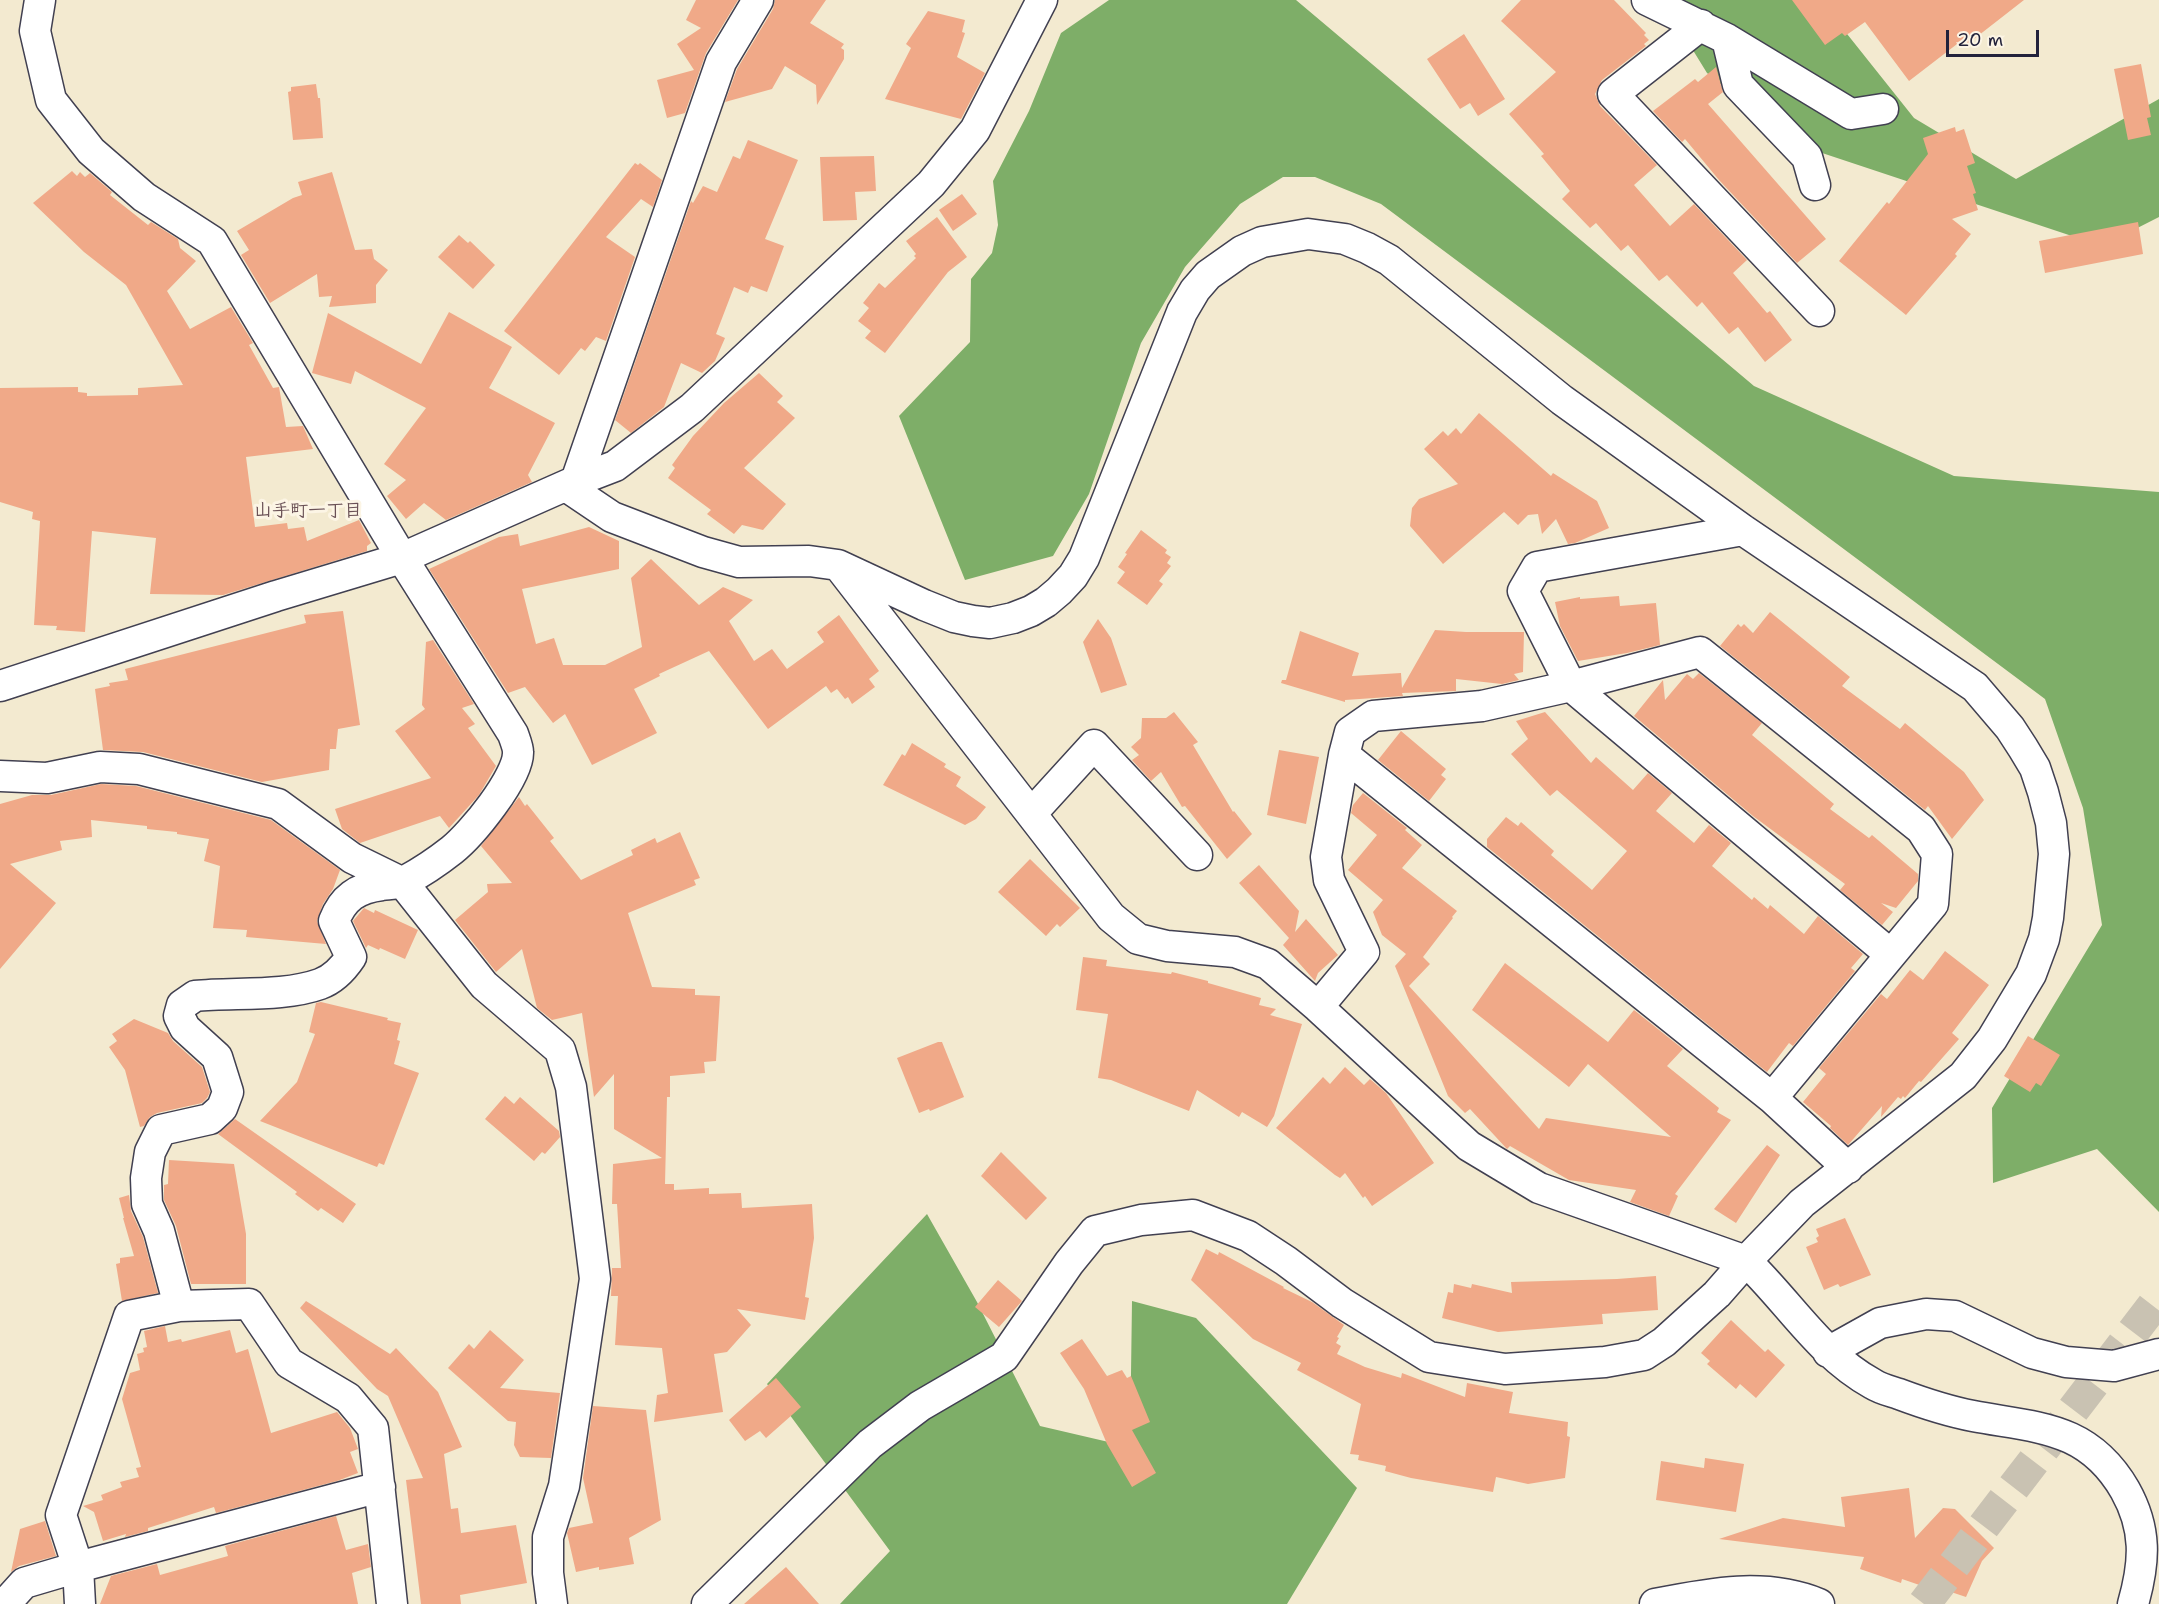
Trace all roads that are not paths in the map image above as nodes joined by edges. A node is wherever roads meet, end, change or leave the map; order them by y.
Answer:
1 (40, 0) edge
2 (758, 0) edge
3 (1042, 0) edge
4 (1647, 0) edge
5 (1714, 32) junction
6 (1883, 109) dead end
7 (1815, 185) dead end
8 (1819, 311) dead end
9 (571, 483) junction
10 (1743, 530) junction
11 (402, 558) junction
12 (838, 565) junction
13 (0, 686) edge
14 (1571, 686) junction
15 (1344, 755) junction
16 (0, 776) edge
17 (1032, 813) junction
18 (1197, 855) dead end
19 (402, 883) junction
20 (1890, 954) junction
21 (1318, 1007) junction
22 (1773, 1098) junction
23 (1848, 1168) junction
24 (1746, 1262) junction
25 (179, 1306) junction
26 (1828, 1352) junction
27 (2159, 1354) edge
28 (381, 1488) junction
29 (78, 1567) junction
30 (5, 1604) edge
31 (80, 1604) edge
32 (392, 1604) edge
33 (552, 1604) edge
34 (707, 1604) edge
35 (1655, 1604) edge
36 (1819, 1604) edge
37 (2133, 1604) edge

1 - 11 street
2 - 9 street
3 - 9 street
4 - 5 street
5 - 6 street
5 - 7 street
5 - 8 street
9 - 11 street
9 - 12 street
10 - 12 street
10 - 14 street
10 - 23 street
11 - 13 street
11 - 19 street
12 - 17 street
14 - 15 street
14 - 20 street
14 - 20 street
15 - 21 street
15 - 22 street
16 - 19 street
17 - 18 street
17 - 21 street
19 - 25 street
19 - 33 street
20 - 22 street
21 - 24 street
22 - 23 street
23 - 24 street
24 - 26 street
24 - 34 street
25 - 28 street
25 - 29 street
26 - 27 street
26 - 37 street
28 - 29 street
28 - 32 street
29 - 30 street
29 - 31 street
35 - 36 street

